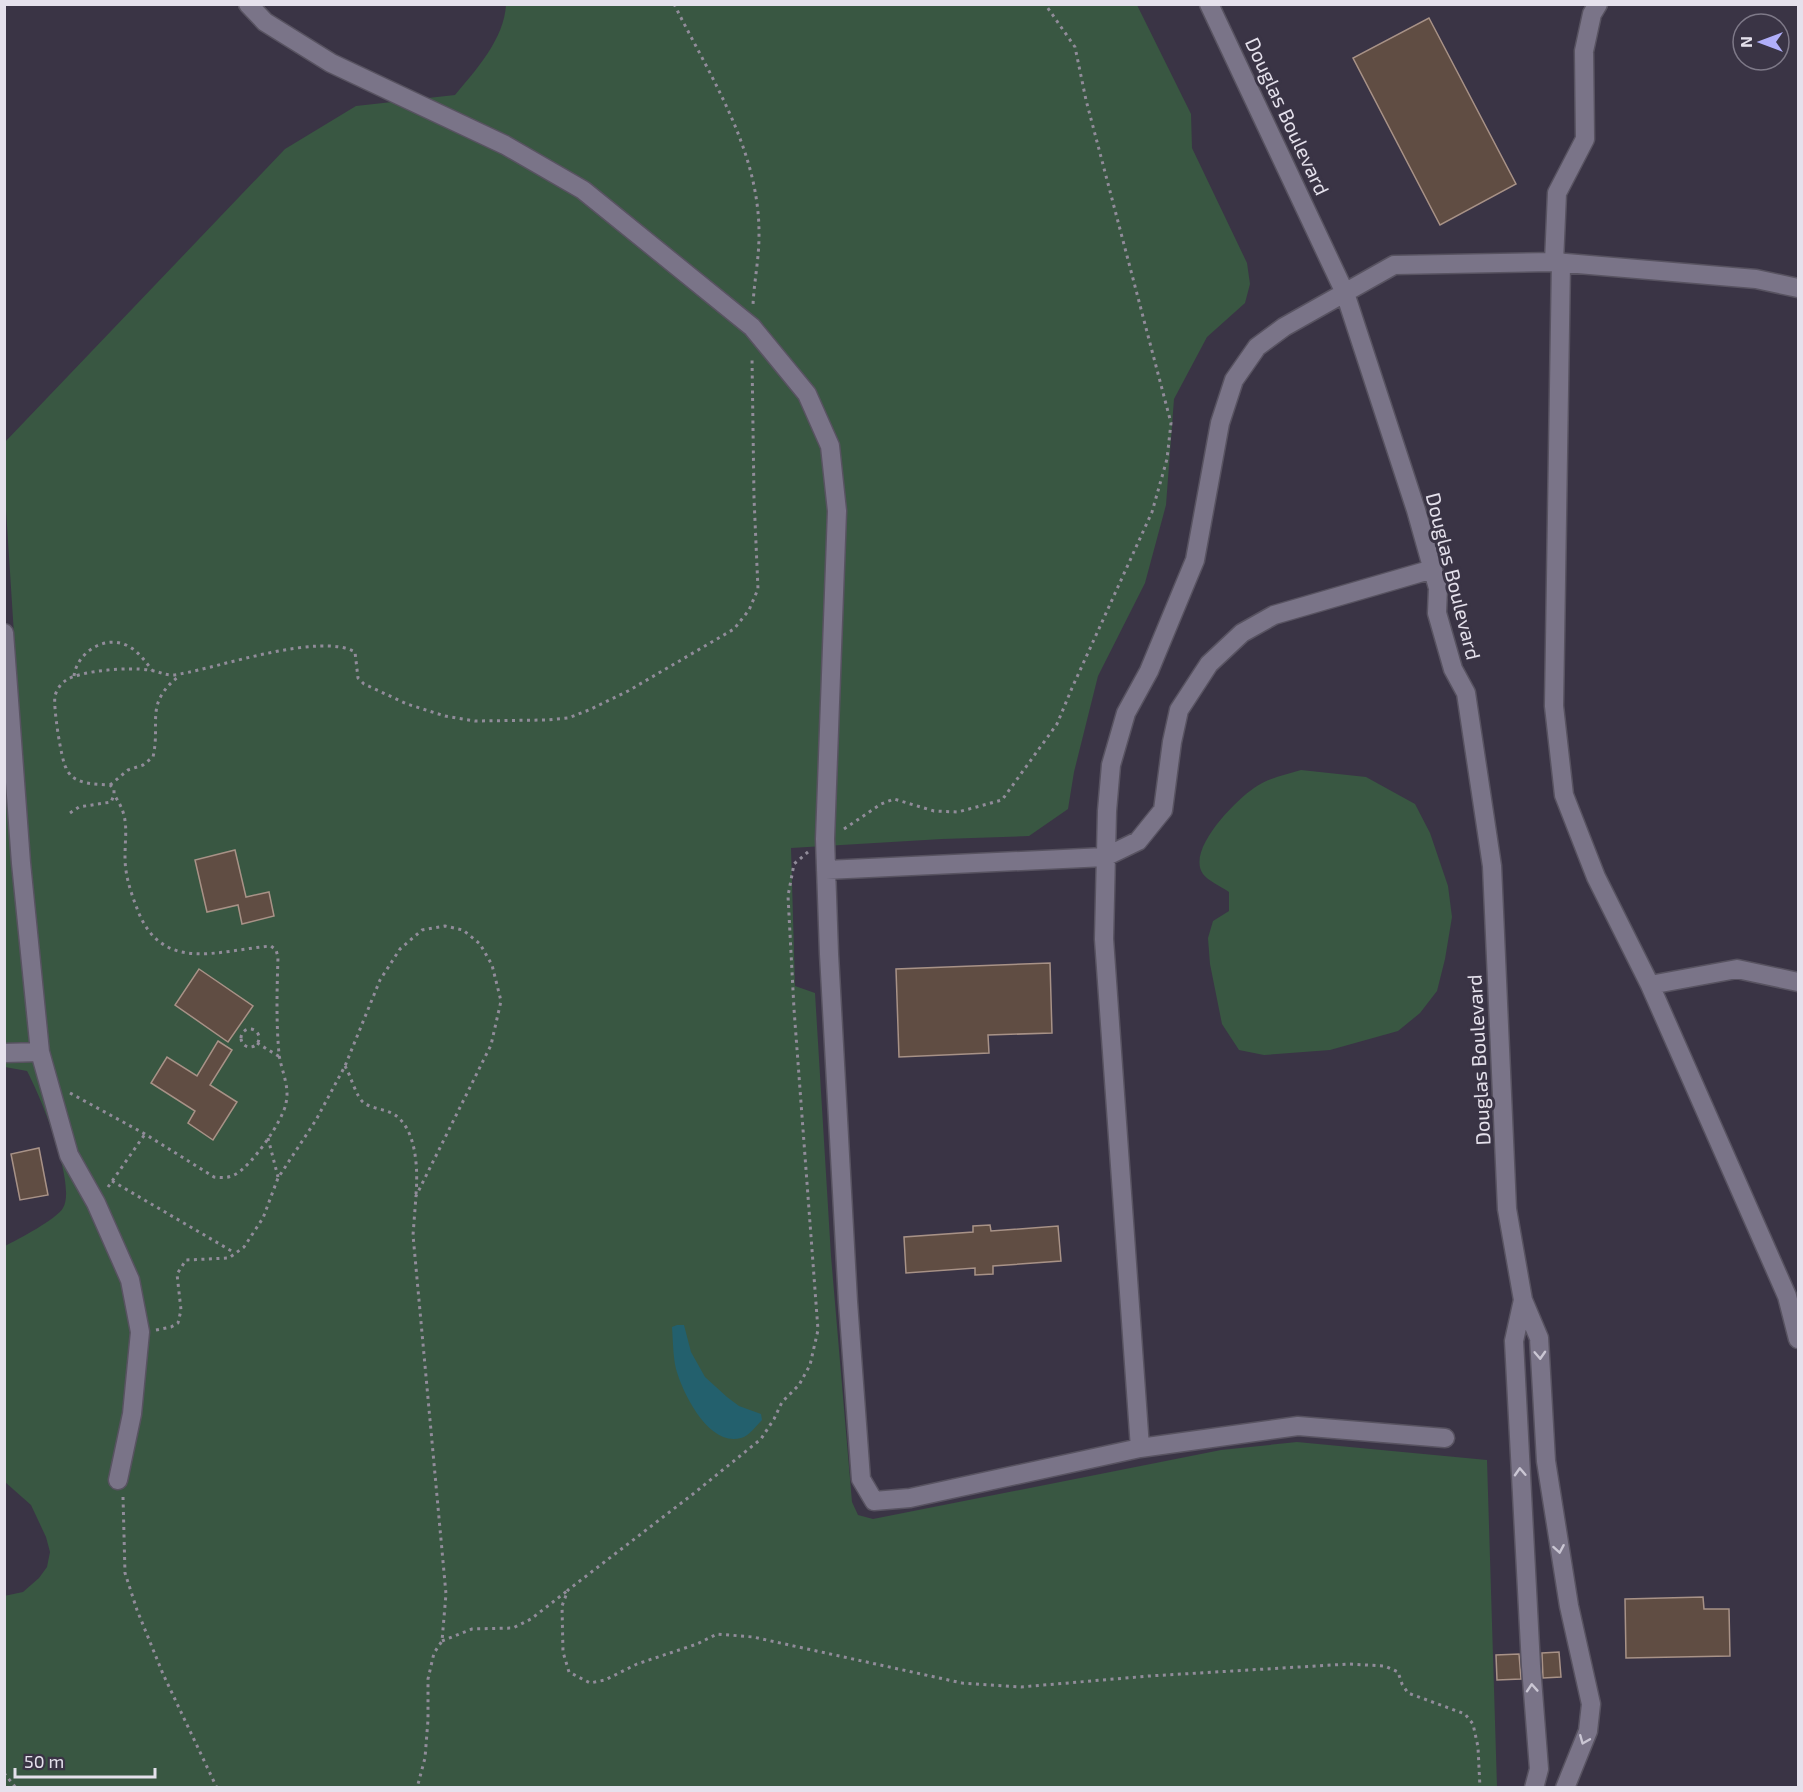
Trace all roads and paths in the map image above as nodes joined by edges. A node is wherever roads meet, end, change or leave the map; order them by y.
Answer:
1 (248, 4) edge
2 (674, 4) edge
3 (1045, 4) edge
4 (1209, 4) edge
5 (1598, 4) edge
6 (1557, 262) junction
7 (1798, 288) edge
8 (1345, 293) junction
9 (752, 327) junction
10 (1433, 569) junction
11 (4, 633) edge
12 (152, 670) junction
13 (180, 674) junction
14 (74, 675) junction
15 (110, 785) junction
16 (114, 795) junction
17 (70, 813) dead end
18 (825, 839) junction
19 (1105, 857) junction
20 (826, 870) junction
21 (1798, 982) edge
22 (1650, 985) junction
23 (257, 1043) junction
24 (40, 1052) junction
25 (4, 1053) edge
26 (280, 1057) junction
27 (345, 1066) junction
28 (48, 1080) junction
29 (145, 1134) junction
30 (268, 1138) junction
31 (278, 1178) junction
32 (112, 1181) junction
33 (416, 1196) junction
34 (96, 1203) junction
35 (236, 1253) junction
36 (1523, 1300) junction
37 (140, 1332) junction
38 (1798, 1339) edge
39 (1445, 1438) dead end
40 (1140, 1448) junction
41 (118, 1480) joint
42 (568, 1590) junction
43 (442, 1641) junction
44 (4, 1773) edge
45 (16, 1788) edge
46 (217, 1788) edge
47 (417, 1788) edge
48 (1480, 1788) edge
49 (1534, 1788) edge
50 (1565, 1788) edge

1 - 9 street
2 - 9 path
3 - 18 path
4 - 8 street, Douglas Boulevard
5 - 6 street
6 - 7 street
6 - 8 street
6 - 22 street
8 - 10 street, Douglas Boulevard
8 - 19 street
9 - 13 path
9 - 18 street
10 - 19 street
10 - 36 street, Douglas Boulevard
11 - 24 street
12 - 13 path
12 - 14 path
12 - 14 path
13 - 15 path
14 - 15 path
15 - 16 path
16 - 17 path
16 - 26 path
18 - 20 street
18 - 42 path
19 - 20 street
19 - 40 street
20 - 40 street
21 - 22 street
22 - 38 street
23 - 23 path
23 - 26 path
24 - 25 street
24 - 28 street
26 - 30 path
27 - 31 path
27 - 33 path
27 - 33 path
28 - 29 path
28 - 34 street
29 - 30 path
29 - 32 path
30 - 31 path
31 - 35 path
32 - 34 path
32 - 35 path
33 - 43 path
34 - 37 street
35 - 37 path
49 -> 36 street
36 -> 50 street
37 - 41 street
39 - 40 street
41 - 46 path
42 - 43 path
42 - 48 path
43 - 47 path
44 - 45 path

